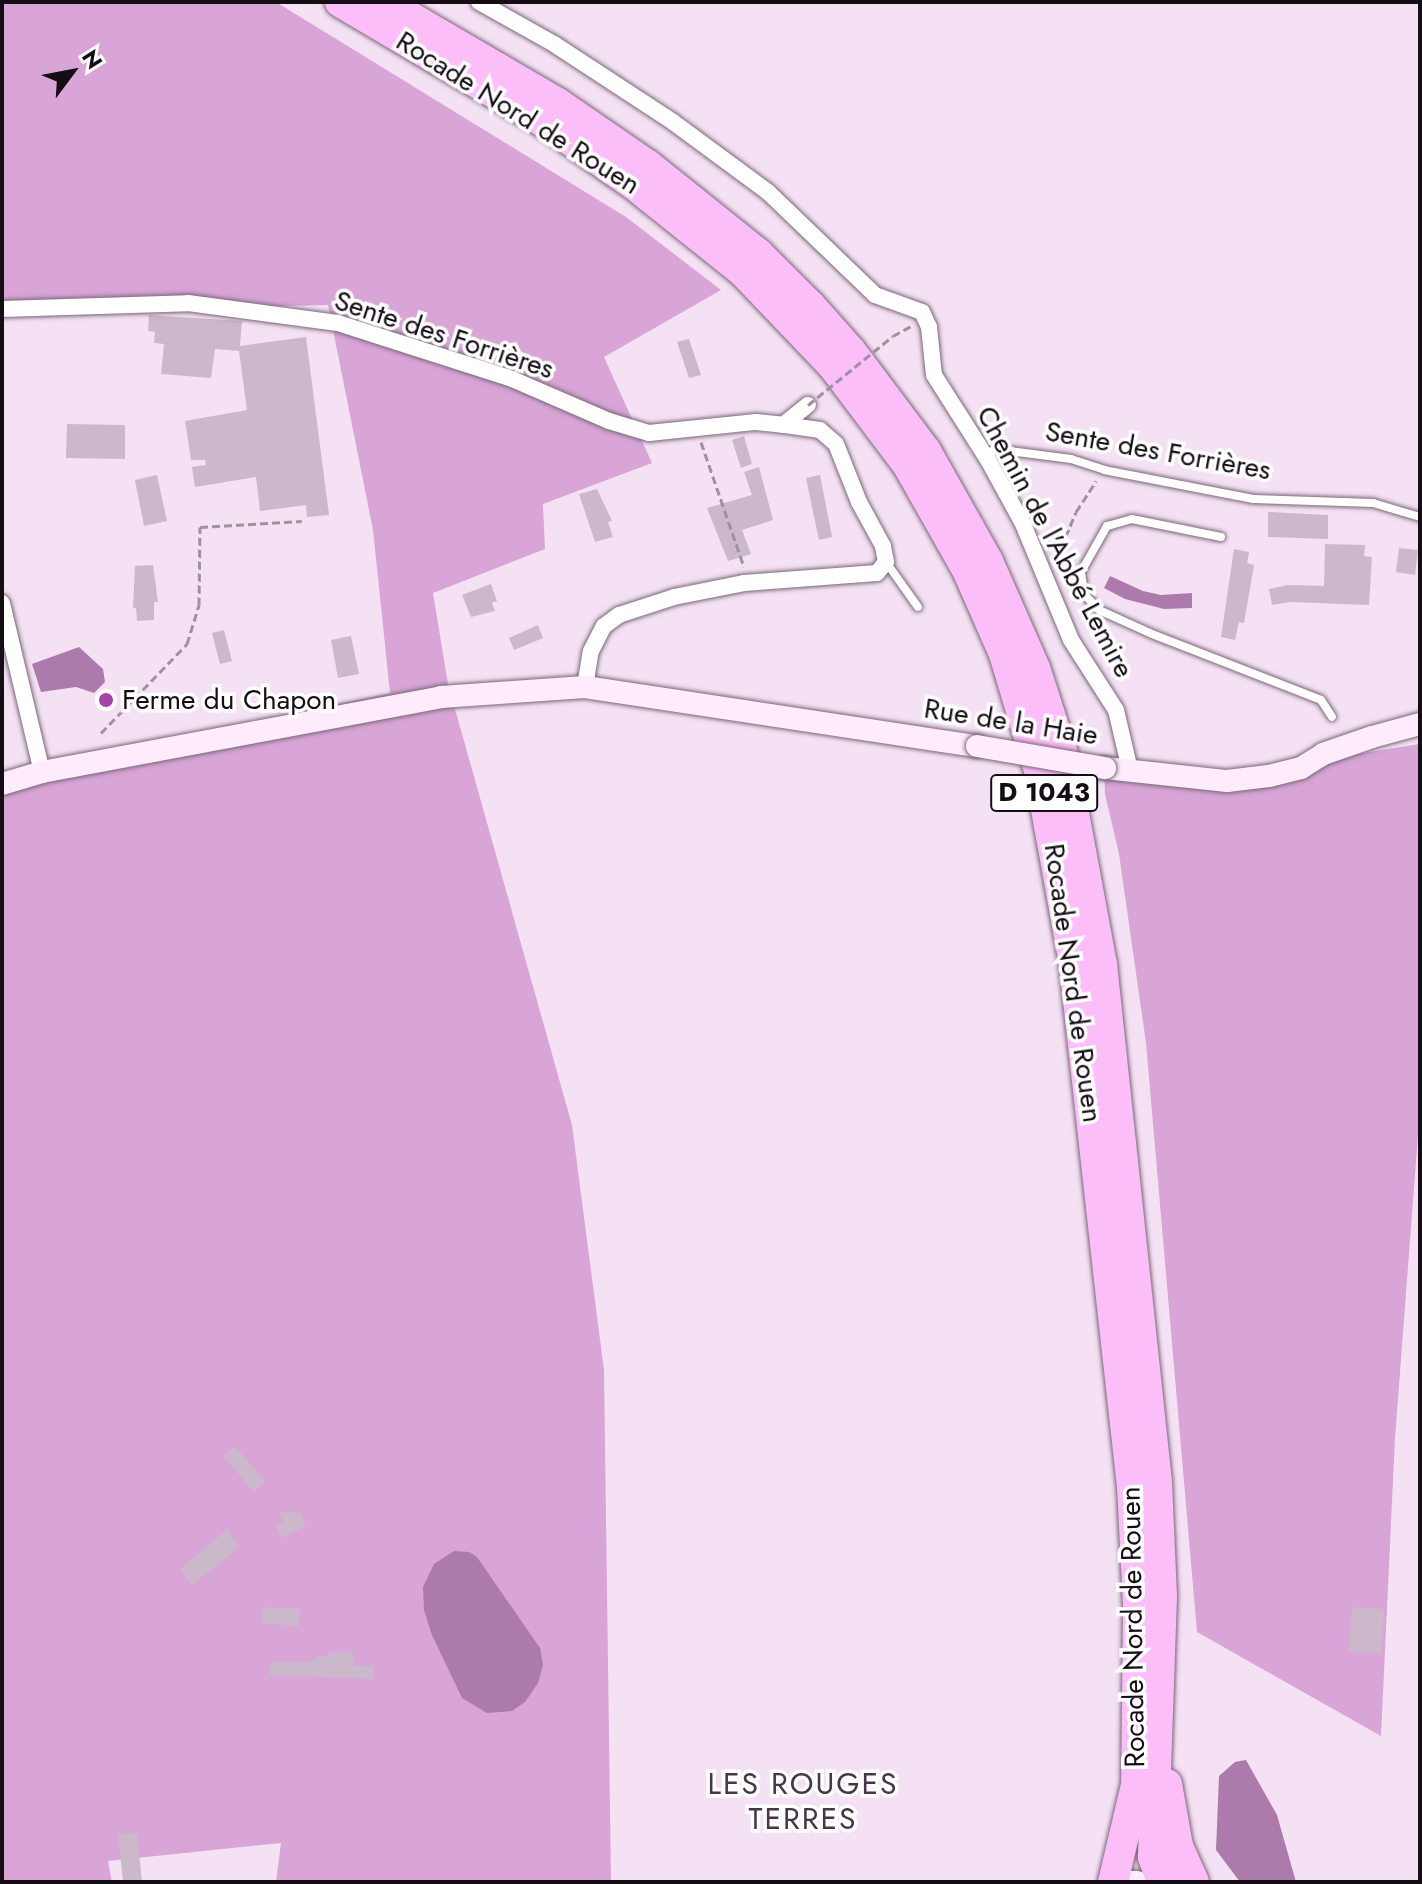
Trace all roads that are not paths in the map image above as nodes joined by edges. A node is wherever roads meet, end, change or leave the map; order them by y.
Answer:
1 (340, 2) edge
2 (385, 2) edge
3 (479, 2) edge
4 (2, 309) edge
5 (808, 405) road end
6 (783, 425) junction
7 (988, 460) junction
8 (1420, 517) edge
9 (1221, 537) dead end
10 (886, 562) junction
11 (2, 603) edge
12 (918, 607) dead end
13 (585, 687) junction
14 (1332, 717) dead end
15 (1420, 724) edge
16 (1130, 770) junction
17 (42, 772) junction
18 (2, 784) edge
19 (1159, 1738) junction
20 (1113, 1882) edge
21 (1124, 1882) edge
22 (1137, 1882) edge
23 (1162, 1882) edge
24 (1194, 1882) edge

1 - 20 highway, Rocade Nord de Rouen / D 1043
2 - 19 highway, Rocade Nord de Rouen / D 1043
3 - 7 street, Chemin de l'Abbé Lemire
4 - 6 street, Sente des Forrières
5 - 6 street
6 - 10 street
7 - 8 lane, Sente des Forrières
7 - 16 street, Chemin de l'Abbé Lemire
9 - 14 lane
10 - 12 lane
10 - 13 street
11 - 17 street
13 - 16 street, Rue de la Haie, bridge
13 - 17 street, Rue de la Haie
15 - 16 street, Rue de la Haie
17 - 18 street, Rue de la Haie
19 - 23 highway, Rocade Nord de Rouen / D 1043
19 - 24 highway
21 - 22 street

